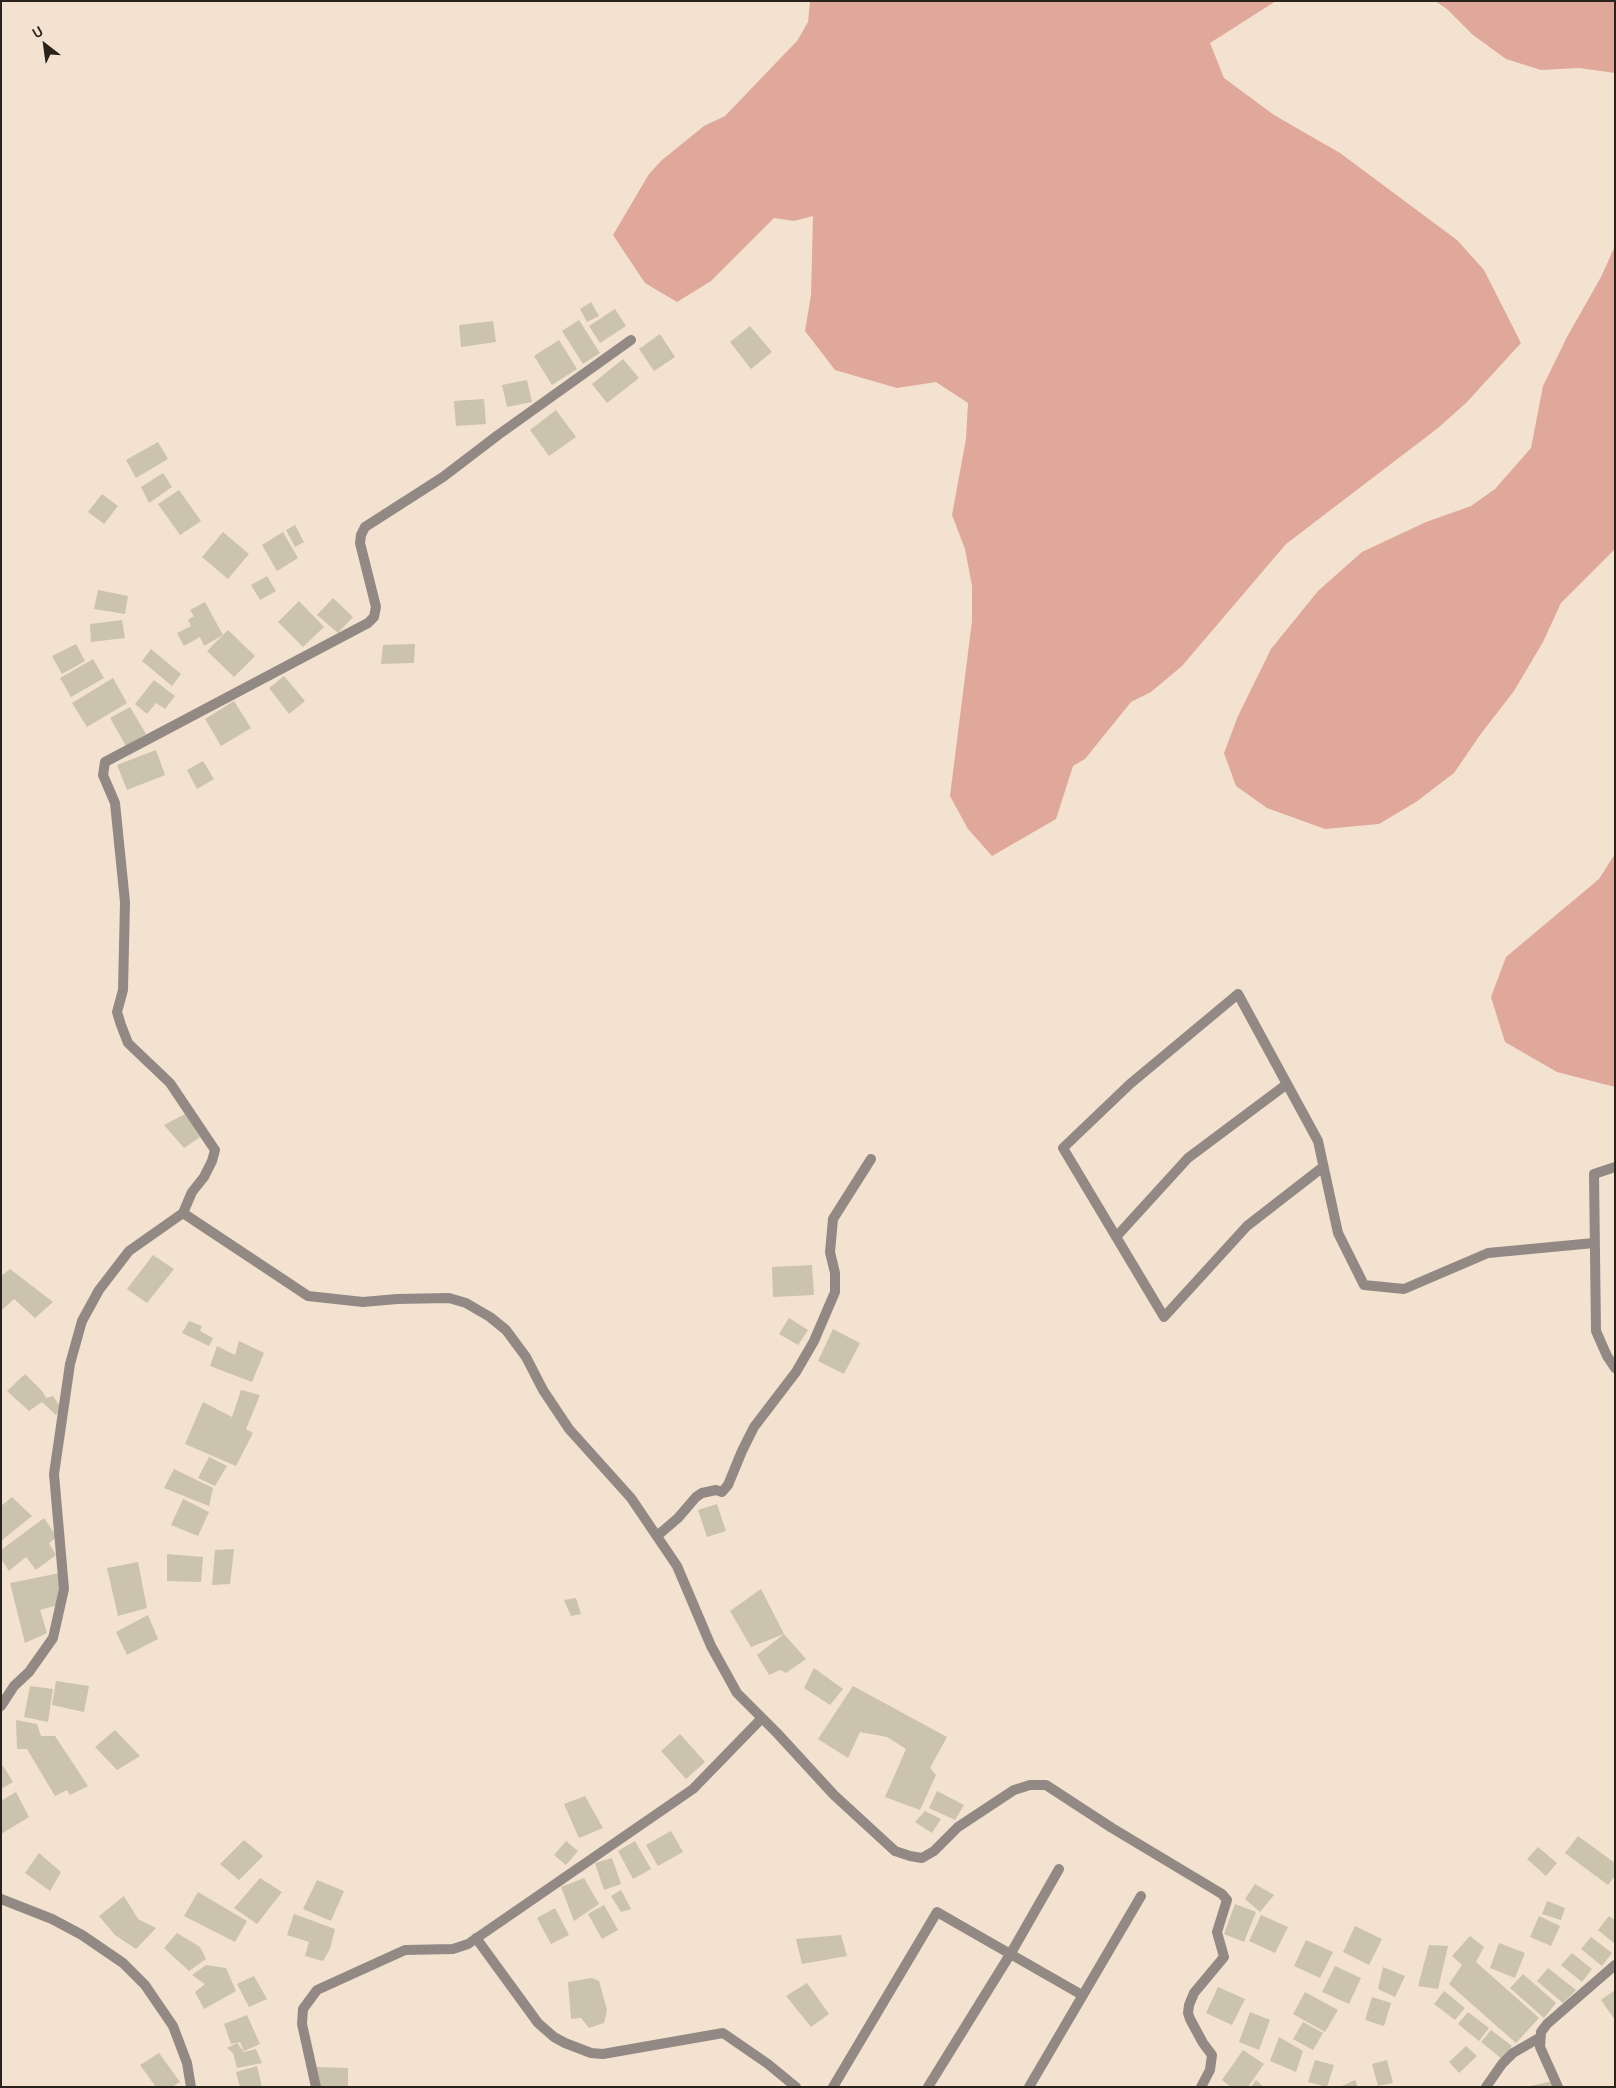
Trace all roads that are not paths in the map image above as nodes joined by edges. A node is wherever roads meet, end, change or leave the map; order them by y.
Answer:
1 (631, 340) dead end
2 (1286, 1084) junction
3 (871, 1160) dead end
4 (1323, 1167) junction
5 (1615, 1167) edge
6 (183, 1213) junction
7 (1116, 1237) junction
8 (1594, 1244) junction
9 (1615, 1368) edge
10 (656, 1536) junction
11 (1, 1706) edge
12 (762, 1718) junction
13 (1059, 1869) dead end
14 (1141, 1896) dead end
15 (1, 1899) edge
16 (476, 1938) junction
17 (1010, 1953) junction
18 (1615, 1966) edge
19 (1082, 1994) junction
20 (1540, 2038) junction
21 (191, 2087) edge
22 (316, 2087) edge
23 (796, 2087) edge
24 (833, 2087) edge
25 (928, 2087) edge
26 (1029, 2087) edge
27 (1201, 2087) edge
28 (1486, 2087) edge
29 (1558, 2087) edge

1 - 6 street
2 - 4 street
2 - 7 street
2 - 7 street
3 - 10 street
4 - 7 street
4 - 8 street
5 - 8 street
6 - 10 street
6 - 11 street
8 - 9 street
10 - 12 street
12 - 16 street
12 - 27 street
13 - 17 street
14 - 19 street
15 - 21 street
16 - 22 street
16 - 23 street
17 - 19 street
17 - 24 street
17 - 25 street
18 - 20 street
19 - 26 street
20 - 28 street
20 - 29 street

